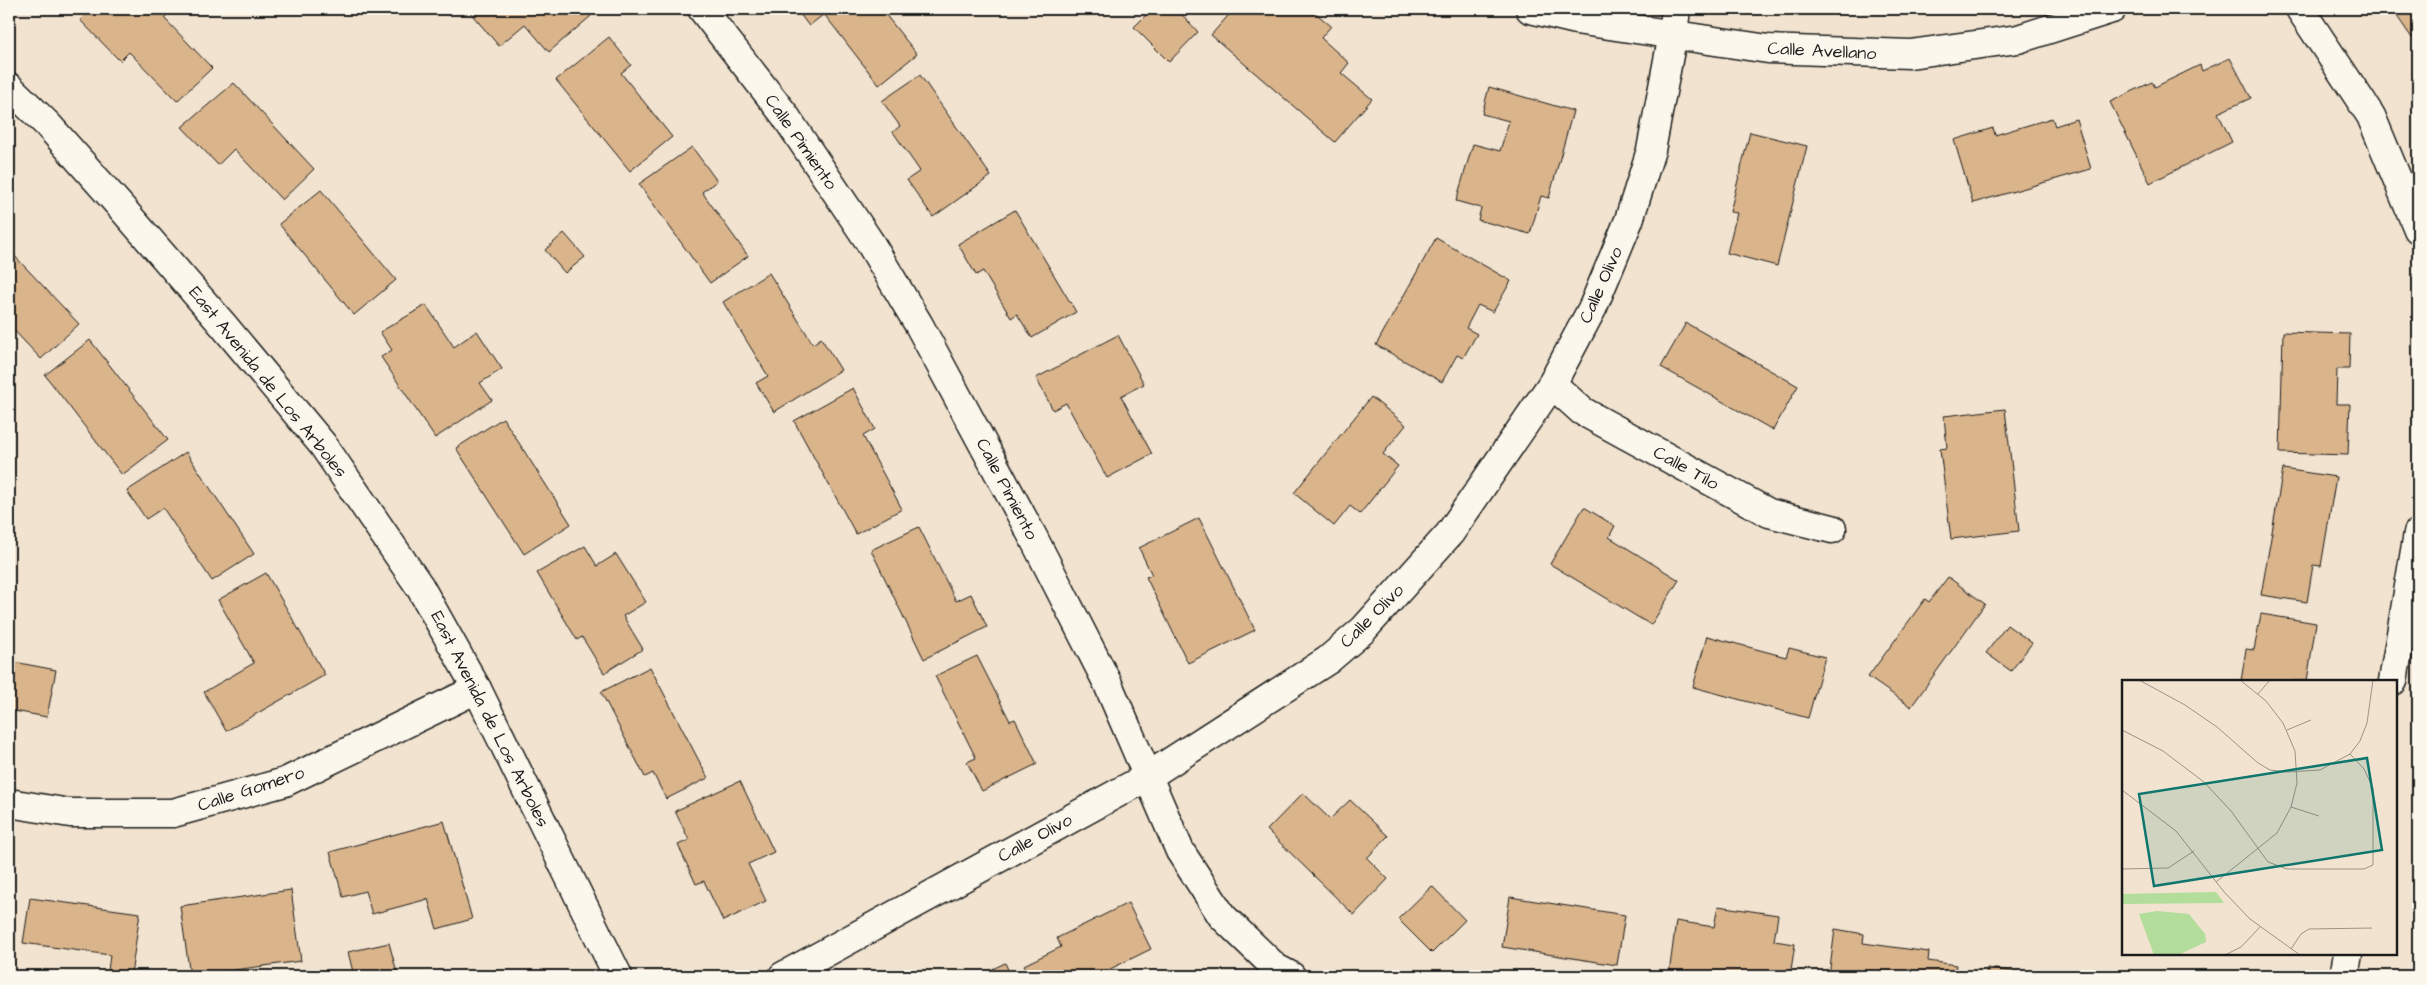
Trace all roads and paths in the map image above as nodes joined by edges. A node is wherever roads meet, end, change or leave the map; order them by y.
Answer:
1 (702, 9) edge
2 (1530, 9) edge
3 (2112, 9) edge
4 (2300, 9) edge
5 (1675, 21) edge
6 (9, 87) edge
7 (2418, 229) edge
8 (1552, 384) junction
9 (1832, 528) dead end
10 (2418, 533) edge
11 (2394, 680) edge
12 (477, 689) junction
13 (1147, 777) junction
14 (9, 803) edge
15 (2348, 955) edge
16 (618, 976) edge
17 (783, 976) edge
18 (1291, 976) edge
19 (2344, 976) edge

1 - 13 street, Calle Pimiento
2 - 5 street, Calle Avellano
3 - 5 street, Calle Avellano
4 - 7 street
5 - 8 street, Calle Olivo
6 - 12 street, East Avenida de Los Arboles
8 - 9 street, Calle Tilo
8 - 13 street, Calle Olivo
10 - 11 street
12 - 14 street, Calle Gomero
12 - 16 street, East Avenida de Los Arboles
13 - 17 street, Calle Olivo
13 - 18 street, Calle Pimiento
15 - 19 street

